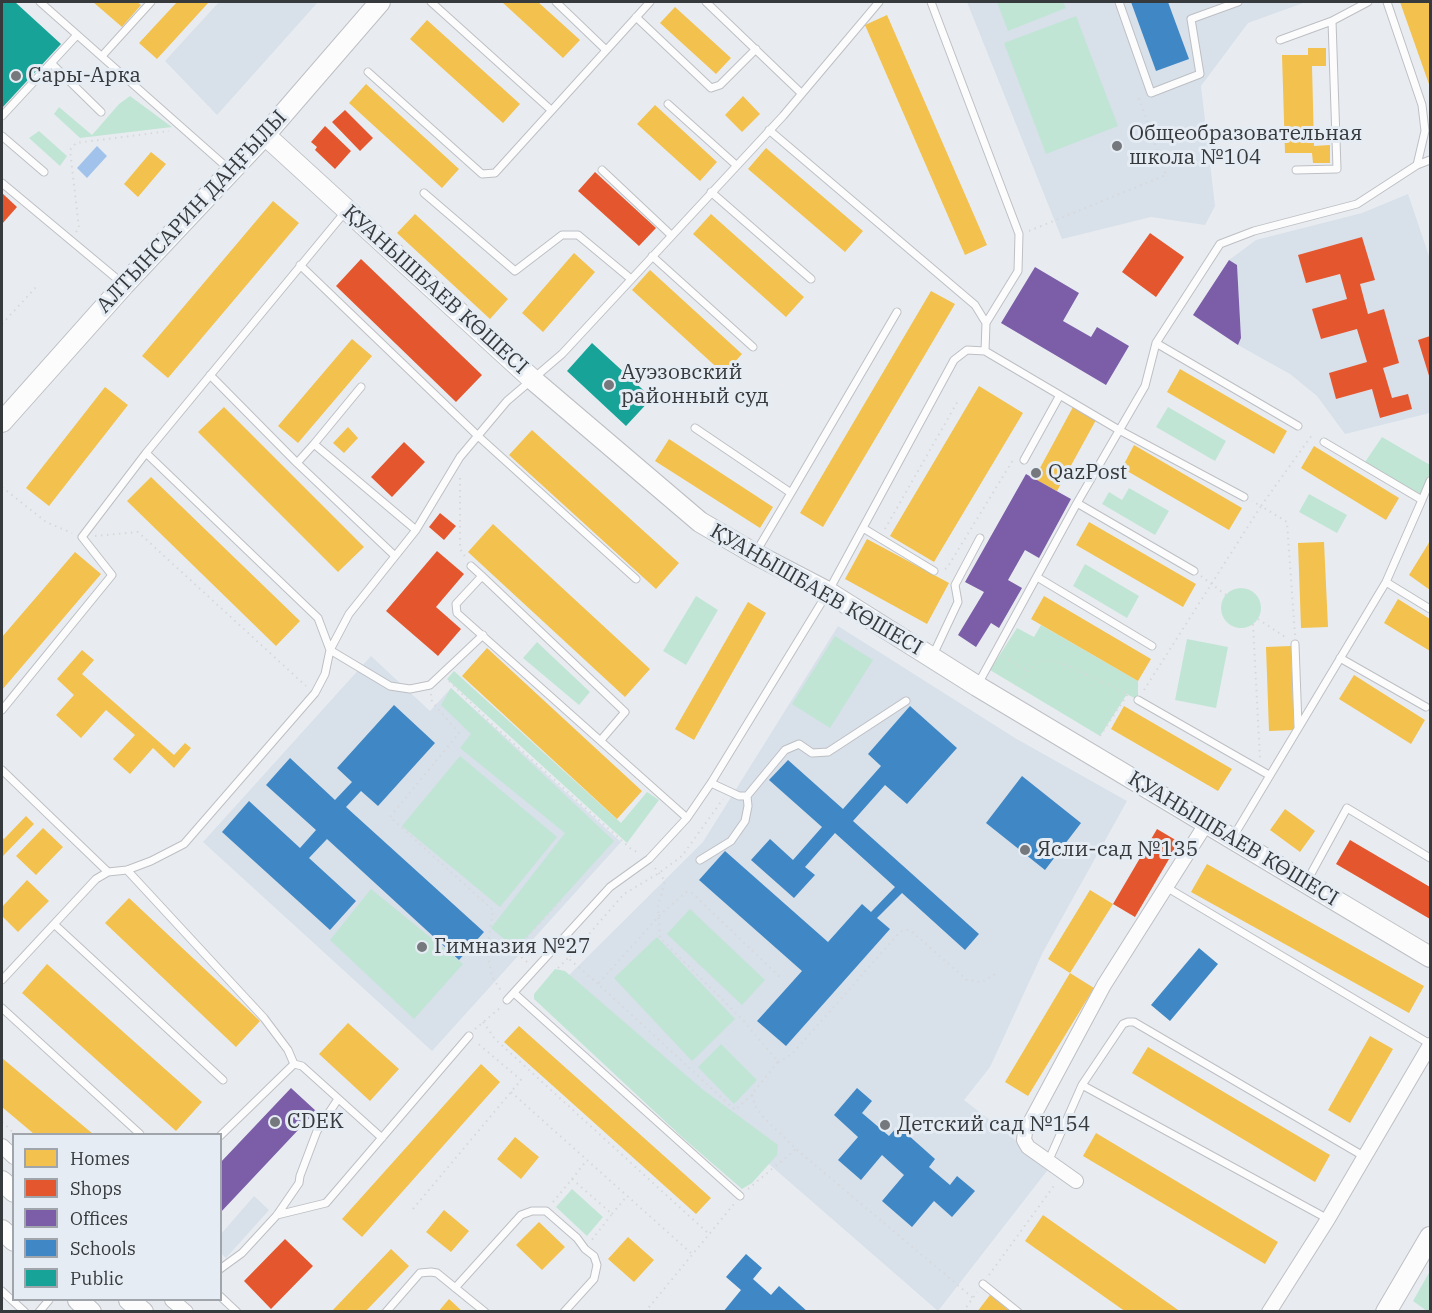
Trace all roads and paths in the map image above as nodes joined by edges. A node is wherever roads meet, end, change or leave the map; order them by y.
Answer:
1 (40, 2) edge
2 (150, 2) edge
3 (380, 2) edge
4 (431, 2) edge
5 (556, 2) edge
6 (650, 2) edge
7 (706, 2) edge
8 (879, 2) edge
9 (931, 2) edge
10 (1119, 2) edge
11 (1238, 2) edge
12 (1368, 2) edge
13 (1387, 2) edge
14 (636, 16) junction
15 (1332, 21) junction
16 (77, 34) junction
17 (1280, 40) dead end
18 (756, 49) junction
19 (606, 50) junction
20 (102, 56) junction
21 (51, 63) junction
22 (368, 72) dead end
23 (801, 93) junction
24 (1151, 93) junction
25 (668, 104) dead end
26 (551, 110) junction
27 (101, 112) dead end
28 (2, 116) edge
29 (183, 129) junction
30 (769, 130) junction
31 (265, 135) junction
32 (2, 136) edge
33 (1431, 160) edge
34 (736, 165) junction
35 (1417, 165) junction
36 (230, 170) junction
37 (602, 170) dead end
38 (1296, 170) dead end
39 (44, 172) dead end
40 (2, 183) edge
41 (711, 192) junction
42 (424, 193) dead end
43 (346, 210) junction
44 (1019, 234) junction
45 (671, 235) junction
46 (70, 240) junction
47 (652, 256) junction
48 (300, 265) junction
49 (632, 279) junction
50 (811, 279) dead end
51 (124, 285) junction
52 (36, 287) dead end
53 (897, 312) dead end
54 (986, 323) junction
55 (2, 324) edge
56 (1156, 343) junction
57 (753, 347) dead end
58 (985, 351) junction
59 (210, 375) junction
60 (532, 379) junction
61 (361, 387) dead end
62 (1060, 395) junction
63 (959, 399) dead end
64 (2, 422) edge
65 (1298, 426) joint
66 (695, 428) dead end
67 (1119, 430) junction
68 (1312, 435) junction
69 (478, 436) junction
70 (1324, 442) joint
71 (314, 444) junction
72 (146, 453) junction
73 (460, 457) junction
74 (1012, 460) dead end
75 (1024, 460) dead end
76 (297, 463) junction
77 (1431, 481) edge
78 (2, 487) edge
79 (791, 493) junction
80 (1244, 497) joint
81 (1422, 500) junction
82 (1077, 503) junction
83 (1261, 506) junction
84 (863, 528) junction
85 (416, 530) junction
86 (82, 537) junction
87 (880, 538) junction
88 (980, 538) dead end
89 (755, 554) junction
90 (395, 556) junction
91 (471, 566) joint
92 (934, 571) joint
93 (1194, 571) joint
94 (482, 576) junction
95 (1037, 577) junction
96 (636, 579) dead end
97 (1386, 582) junction
98 (1210, 583) junction
99 (828, 592) junction
100 (1226, 595) dead end
101 (1431, 609) edge
102 (1257, 619) dead end
103 (1253, 624) dead end
104 (483, 635) junction
105 (1295, 644) junction
106 (1152, 646) dead end
107 (330, 650) junction
108 (999, 654) dead end
109 (932, 657) junction
110 (1340, 658) junction
111 (1027, 670) junction
112 (443, 675) junction
113 (430, 685) junction
114 (1015, 685) dead end
115 (977, 686) junction
116 (315, 693) junction
117 (1138, 700) joint
118 (906, 701) dead end
119 (1426, 707) dead end
120 (2, 710) edge
121 (1299, 726) junction
122 (1100, 736) dead end
123 (601, 740) junction
124 (2, 770) edge
125 (1261, 770) junction
126 (1269, 775) junction
127 (711, 783) junction
128 (729, 791) junction
129 (747, 796) junction
130 (687, 818) junction
131 (1206, 824) junction
132 (1232, 839) junction
133 (1431, 858) edge
134 (649, 859) junction
135 (700, 860) dead end
136 (127, 870) junction
137 (108, 872) junction
138 (659, 873) junction
139 (1306, 883) junction
140 (1166, 887) junction
141 (562, 898) dead end
142 (659, 916) junction
143 (54, 924) junction
144 (1431, 957) edge
145 (568, 958) junction
146 (524, 960) dead end
147 (558, 968) dead end
148 (995, 974) dead end
149 (782, 979) dead end
150 (2, 980) edge
151 (598, 984) junction
152 (514, 993) junction
153 (507, 1000) junction
154 (2, 1008) edge
155 (483, 1022) junction
156 (479, 1025) dead end
157 (469, 1036) joint
158 (1431, 1044) edge
159 (778, 1062) junction
160 (294, 1064) junction
161 (223, 1080) dead end
162 (1082, 1084) junction
163 (511, 1092) junction
164 (752, 1094) junction
165 (338, 1099) junction
166 (2, 1122) edge
167 (14, 1133) edge
168 (139, 1133) edge
169 (222, 1134) edge
170 (382, 1138) junction
171 (796, 1149) junction
172 (1365, 1156) junction
173 (587, 1160) junction
174 (1048, 1162) junction
175 (1064, 1172) junction
176 (572, 1179) junction
177 (1076, 1181) dead end
178 (627, 1196) junction
179 (740, 1196) junction
180 (413, 1209) dead end
181 (546, 1211) junction
182 (612, 1214) junction
183 (277, 1215) junction
184 (1328, 1219) junction
185 (709, 1234) junction
186 (1431, 1237) edge
187 (585, 1249) junction
188 (692, 1254) junction
189 (222, 1268) edge
190 (983, 1284) junction
191 (455, 1288) junction
192 (222, 1298) edge
193 (973, 1298) junction
194 (14, 1301) edge
195 (131, 1301) edge
196 (174, 1301) edge
197 (25, 1311) edge
198 (143, 1311) edge
199 (186, 1311) edge
200 (237, 1311) edge
201 (386, 1311) edge
202 (485, 1311) edge
203 (564, 1311) edge
204 (645, 1311) edge
205 (963, 1311) edge
206 (1018, 1311) edge
207 (1269, 1311) edge
208 (1386, 1311) edge

1 - 16 lane
2 - 20 lane
3 - 31 street, АЛТЫНСАРИН ДАҢҒЫЛЫ
4 - 26 lane
5 - 19 lane
6 - 14 lane
7 - 18 lane
8 - 23 lane
9 - 44 lane
10 - 24 lane
11 - 24 lane
12 - 15 lane
13 - 35 lane
14 - 18 lane
14 - 19 lane
15 - 17 lane
15 - 38 lane
16 - 20 lane
16 - 21 lane
18 - 23 lane
19 - 26 lane
20 - 29 lane
21 - 27 lane
21 - 28 lane
22 - 26 lane
23 - 30 lane
24 - 44 path
25 - 34 lane
29 - 36 lane
29 - 46 path
30 - 34 lane
30 - 54 lane
31 - 36 street, АЛТЫНСАРИН ДАҢҒЫЛЫ
31 - 43 street, ҚУАНЫШБАЕВ КӨШЕСІ
32 - 39 lane
33 - 35 lane
34 - 41 lane
35 - 56 lane
36 - 51 street, АЛТЫНСАРИН ДАҢҒЫЛЫ
37 - 45 lane
40 - 46 lane
41 - 45 lane
41 - 50 lane
42 - 49 lane
43 - 48 lane
43 - 60 street, ҚУАНЫШБАЕВ КӨШЕСІ
44 - 54 lane
45 - 47 lane
46 - 51 lane
47 - 49 lane
47 - 57 lane
48 - 59 lane
48 - 69 lane
49 - 60 lane
51 - 64 street, АЛТЫНСАРИН ДАҢҒЫЛЫ
52 - 55 path
53 - 79 lane
54 - 58 lane
56 - 65 lane
56 - 67 lane
58 - 62 lane
58 - 84 lane
59 - 72 lane
59 - 76 lane
60 - 69 lane
60 - 89 street, ҚУАНЫШБАЕВ КӨШЕСІ
61 - 71 lane
62 - 67 lane
62 - 75 lane
63 - 87 path
65 - 68 path
66 - 79 lane
67 - 80 lane
67 - 82 lane
68 - 70 path
68 - 83 path
69 - 73 lane
69 - 96 lane
70 - 81 lane
71 - 76 lane
71 - 85 lane
72 - 86 lane
72 - 107 lane
73 - 85 lane
73 - 91 path
74 - 92 path
76 - 90 lane
77 - 81 lane
78 - 86 path
79 - 89 lane
80 - 83 path
81 - 97 lane
82 - 93 lane
82 - 95 lane
83 - 98 path
83 - 105 path
84 - 87 lane
84 - 99 lane
85 - 90 lane
86 - 116 path
86 - 120 lane
87 - 92 lane
88 - 109 lane
89 - 99 street, ҚУАНЫШБАЕВ КӨШЕСІ
90 - 107 lane
91 - 94 lane
93 - 98 path
94 - 104 lane
94 - 123 lane
95 - 106 lane
95 - 115 lane
97 - 101 lane
97 - 110 lane
98 - 100 path
98 - 117 path
99 - 109 street, ҚУАНЫШБАЕВ КӨШЕСІ
99 - 127 lane
102 - 105 path
103 - 125 path
104 - 112 lane
104 - 123 lane
105 - 121 lane
107 - 113 lane
107 - 116 lane
108 - 111 path
109 - 115 street, ҚУАНЫШБАЕВ КӨШЕСІ
110 - 119 lane
110 - 121 lane
111 - 114 path
111 - 122 path
112 - 113 lane
112 - 134 path
113 - 153 path
115 - 131 street, ҚУАНЫШБАЕВ КӨШЕСІ
116 - 136 lane
117 - 125 lane
118 - 129 lane
121 - 126 lane
123 - 130 lane
124 - 137 lane
125 - 126 lane
126 - 132 lane
127 - 128 lane
127 - 130 lane
128 - 129 lane
128 - 138 path
129 - 135 lane
130 - 134 lane
131 - 132 street, ҚУАНЫШБАЕВ КӨШЕСІ
131 - 140 street
132 - 139 street, ҚУАНЫШБАЕВ КӨШЕСІ
133 - 139 lane
134 - 138 path
134 - 152 lane
136 - 137 lane
136 - 160 lane
137 - 143 lane
138 - 142 path
138 - 145 path
139 - 144 street, ҚУАНЫШБАЕВ КӨШЕСІ
140 - 158 lane
140 - 174 street
141 - 146 path
142 - 149 path
142 - 151 path
142 - 159 path
143 - 150 lane
143 - 161 lane
145 - 147 path
145 - 151 path
148 - 159 path
151 - 164 path
152 - 153 lane
152 - 179 lane
153 - 155 path
154 - 168 lane
155 - 156 path
155 - 185 path
157 - 163 path
157 - 170 lane
158 - 172 street
159 - 164 path
160 - 165 lane
160 - 169 lane
162 - 172 lane
162 - 174 lane
162 - 184 lane
163 - 173 path
163 - 180 path
164 - 171 path
165 - 170 lane
165 - 183 lane
166 - 167 path
170 - 183 lane
171 - 179 path
171 - 193 path
172 - 184 street
173 - 176 path
173 - 178 path
174 - 175 street
175 - 177 street
175 - 190 path
176 - 181 path
176 - 182 path
178 - 182 path
178 - 188 path
179 - 185 path
181 - 187 lane
181 - 191 lane
182 - 187 path
183 - 189 lane
184 - 207 street
185 - 188 path
186 - 208 street
187 - 203 lane
188 - 204 path
190 - 193 path
190 - 206 lane
191 - 201 lane
191 - 202 lane
192 - 200 lane
193 - 205 path
194 - 197 lane
195 - 198 street
196 - 199 street

